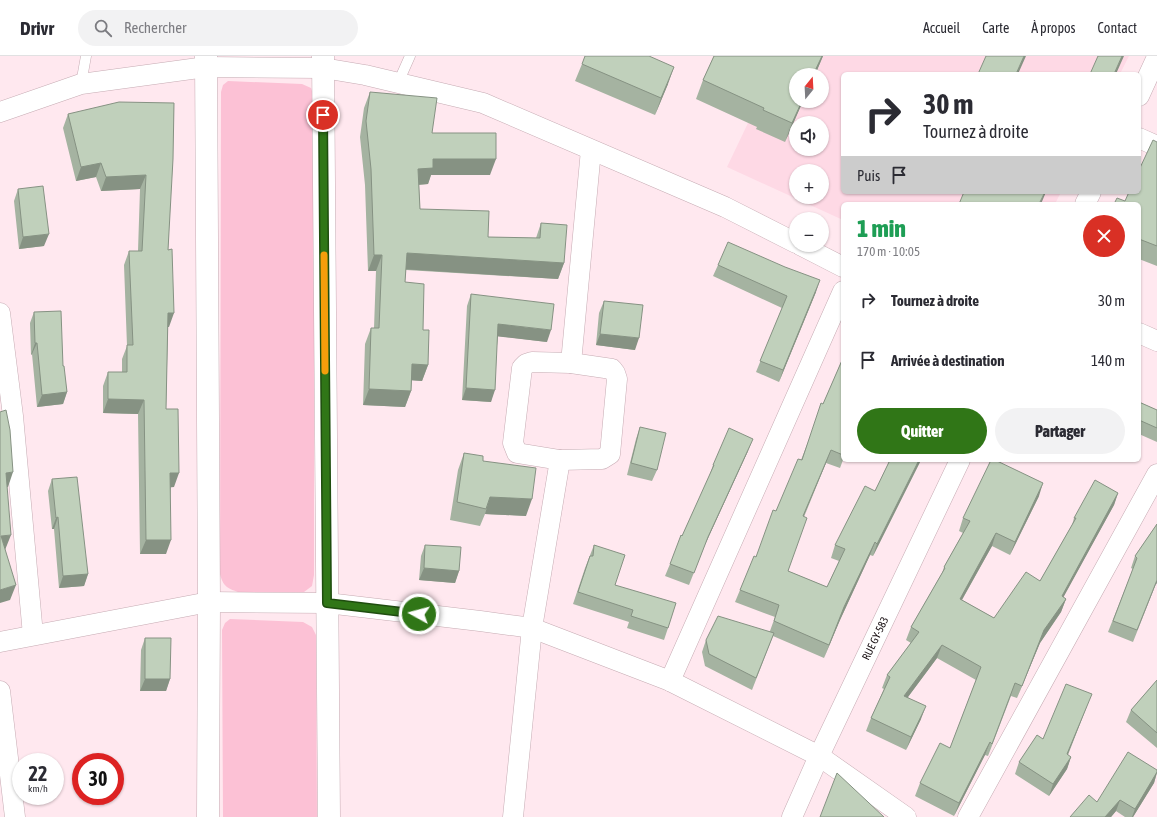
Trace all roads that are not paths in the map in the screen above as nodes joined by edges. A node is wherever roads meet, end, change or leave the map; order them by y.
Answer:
1 (86, 56) edge
2 (410, 56) edge
3 (1157, 57) edge
4 (206, 61) edge
5 (323, 62) edge
6 (398, 83) junction
7 (81, 84) junction
8 (1141, 92) edge
9 (0, 112) edge
10 (1141, 139) edge
11 (1157, 146) edge
12 (591, 150) junction
13 (789, 239) edge
14 (814, 252) edge
15 (841, 265) edge
16 (841, 296) edge
17 (0, 313) edge
18 (1141, 335) edge
19 (1157, 341) edge
20 (571, 363) junction
21 (6, 418) edge
22 (560, 460) junction
23 (959, 462) edge
24 (1157, 474) edge
25 (209, 602) junction
26 (327, 603) junction
27 (532, 628) junction
28 (33, 636) junction
29 (0, 642) edge
30 (670, 681) junction
31 (0, 691) edge
32 (820, 756) junction
33 (15, 817) edge
34 (208, 817) edge
35 (328, 817) edge
36 (514, 817) edge
37 (792, 817) edge
38 (906, 817) edge
39 (968, 817) edge

1 - 7 lane
2 - 6 lane
3 - 8 street
4 - 5 street
4 - 7 street
4 - 25 street
5 - 6 street
5 - 26 street
6 - 12 street
7 - 9 street
10 - 11 street
12 - 13 street
12 - 20 street
14 - 15 street
16 - 30 street
17 - 21 street
18 - 19 street
20 - 22 street
20 - 22 street
21 - 28 street
22 - 27 street
23 - 32 street, RUE GY-583
24 - 39 street
25 - 26 street
25 - 28 street
25 - 34 street
26 - 27 street
26 - 35 street
27 - 30 street
27 - 36 street
28 - 29 street
30 - 32 street
31 - 33 street
32 - 37 street, RUE GY-583
32 - 38 street

